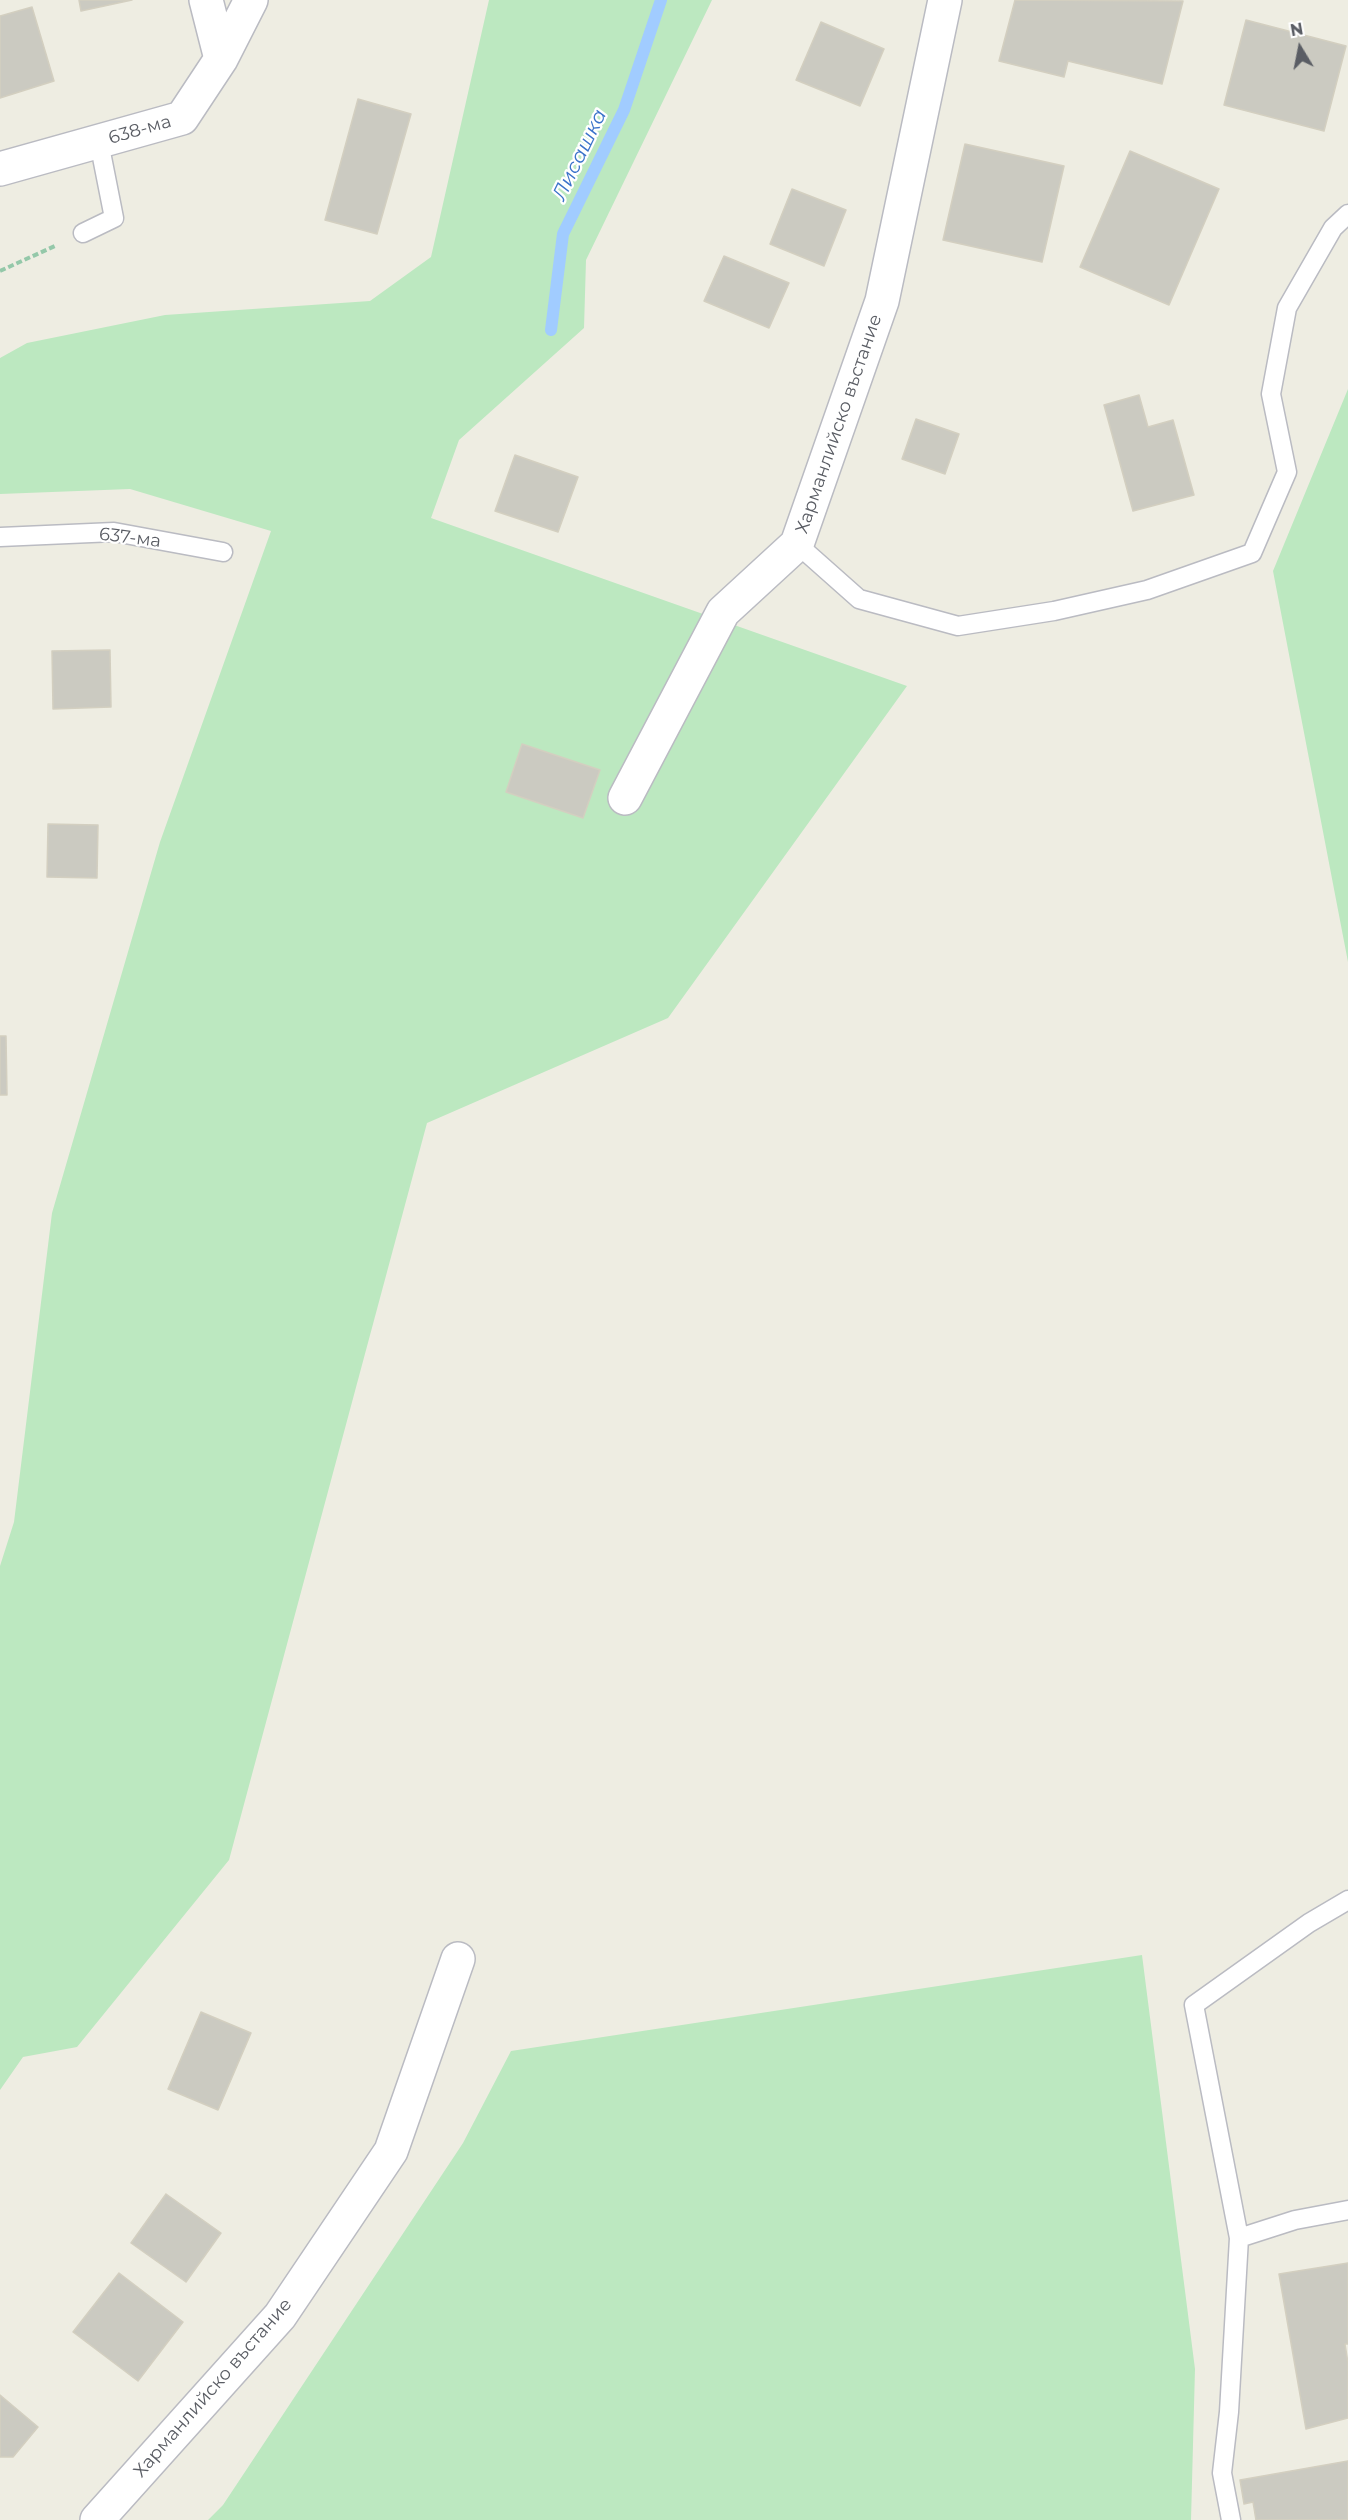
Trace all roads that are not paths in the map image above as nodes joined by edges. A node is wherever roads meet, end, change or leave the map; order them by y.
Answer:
1 (206, 0) edge
2 (251, 0) edge
3 (945, 0) edge
4 (221, 59) junction
5 (99, 142) junction
6 (0, 169) edge
7 (1348, 214) edge
8 (83, 233) road end
9 (0, 537) edge
10 (797, 544) junction
11 (223, 552) dead end
12 (625, 798) dead end
13 (1348, 1900) edge
14 (458, 1959) dead end
15 (1348, 2210) edge
16 (1239, 2238) junction
17 (97, 2520) edge
18 (1231, 2520) edge

1 - 4 street
2 - 4 street, 638-ма
3 - 10 street, Харманлийско въстание
4 - 5 street, 638-ма
5 - 6 street, 638-ма
5 - 8 lane
7 - 10 lane
9 - 11 lane, 637-ма
10 - 12 street, Харманлийско въстание
13 - 16 lane
14 - 17 street, Харманлийско въстание
15 - 16 lane
16 - 18 lane

